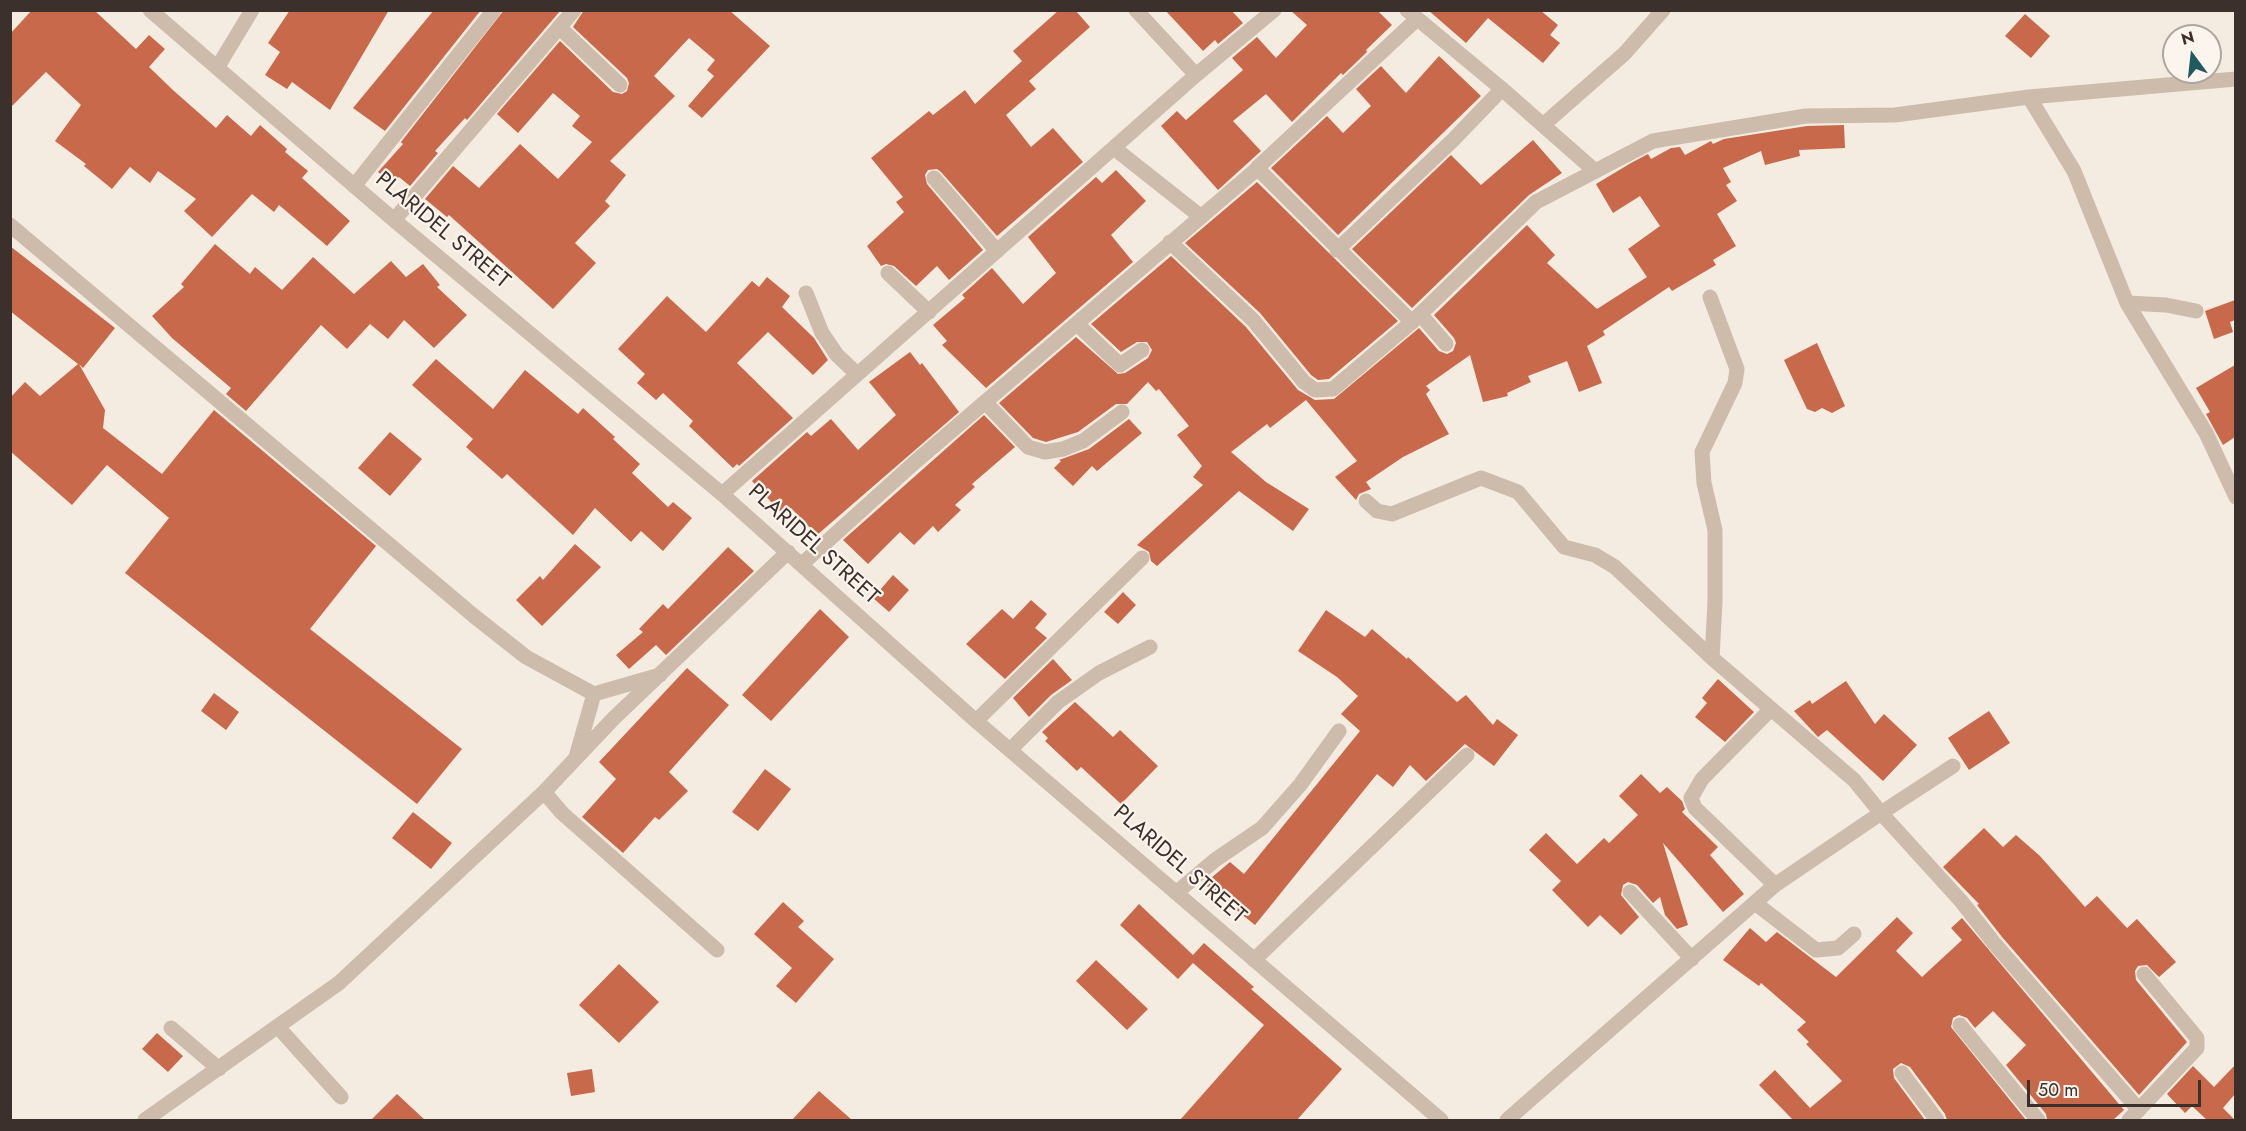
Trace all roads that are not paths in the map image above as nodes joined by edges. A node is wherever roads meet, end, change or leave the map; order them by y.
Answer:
1 (150, 10) edge
2 (252, 10) edge
3 (494, 10) edge
4 (574, 10) edge
5 (1136, 10) edge
6 (1274, 10) edge
7 (1663, 10) edge
8 (1412, 15) edge
9 (559, 27) junction
10 (217, 68) junction
11 (1196, 75) junction
12 (2235, 79) edge
13 (620, 85) dead end
14 (1502, 89) junction
15 (2029, 97) junction
16 (1543, 125) junction
17 (1114, 147) junction
18 (1257, 168) junction
19 (1595, 171) junction
20 (934, 178) dead end
21 (354, 186) junction
22 (1200, 216) junction
23 (394, 220) junction
24 (10, 225) edge
25 (1170, 242) junction
26 (1337, 250) junction
27 (997, 251) junction
28 (888, 273) dead end
29 (806, 292) dead end
30 (1710, 297) dead end
31 (2127, 303) junction
32 (2196, 311) dead end
33 (929, 312) junction
34 (1416, 318) junction
35 (1077, 324) junction
36 (1446, 344) dead end
37 (1142, 351) dead end
38 (857, 374) junction
39 (986, 403) junction
40 (1122, 412) dead end
41 (722, 494) junction
42 (2235, 497) edge
43 (1366, 501) dead end
44 (788, 552) junction
45 (1142, 558) dead end
46 (802, 564) junction
47 (1150, 647) dead end
48 (1712, 658) junction
49 (663, 674) junction
50 (594, 694) junction
51 (1771, 709) junction
52 (976, 721) junction
53 (1339, 731) dead end
54 (1010, 750) junction
55 (1467, 755) dead end
56 (575, 760) junction
57 (1953, 766) dead end
58 (544, 792) junction
59 (1881, 813) junction
60 (1775, 885) junction
61 (1630, 892) dead end
62 (1176, 893) junction
63 (1755, 903) junction
64 (1854, 934) dead end
65 (717, 950) dead end
66 (1692, 959) junction
67 (1254, 960) junction
68 (2144, 974) dead end
69 (1960, 1025) dead end
70 (278, 1027) junction
71 (171, 1028) dead end
72 (219, 1069) junction
73 (1902, 1073) dead end
74 (341, 1097) dead end
75 (2134, 1115) edge
76 (144, 1120) edge
77 (1441, 1120) edge
78 (1507, 1120) edge
79 (1937, 1120) edge
80 (2038, 1120) edge

1 - 10 street, PLARIDEL STREET
2 - 10 street
3 - 21 street
4 - 9 street
5 - 11 street
6 - 11 street
7 - 16 street
8 - 14 street
8 - 18 street
9 - 13 street
9 - 23 street
10 - 21 street, PLARIDEL STREET
11 - 17 street
12 - 15 street
14 - 16 street
14 - 26 street
15 - 19 street
15 - 31 street
16 - 19 street
17 - 22 street
17 - 27 street
18 - 22 street
18 - 26 street
19 - 34 street
20 - 27 street
21 - 23 street, PLARIDEL STREET
22 - 25 street
23 - 41 street, PLARIDEL STREET
24 - 50 street
25 - 34 street
25 - 35 street
26 - 34 street
27 - 33 street
28 - 33 street
29 - 38 street
30 - 48 street
31 - 32 street
31 - 42 street
33 - 38 street
34 - 36 street
35 - 37 street
35 - 39 street
38 - 41 street
39 - 40 street
39 - 46 street
41 - 44 street, PLARIDEL STREET
43 - 48 street
44 - 46 street, PLARIDEL STREET
44 - 49 street
45 - 52 street
46 - 52 street, PLARIDEL STREET
47 - 54 street
48 - 51 street
49 - 50 street
49 - 56 street
50 - 56 street
51 - 59 street
51 - 60 street
52 - 54 street, PLARIDEL STREET
53 - 62 street
54 - 62 street, PLARIDEL STREET
55 - 67 street
56 - 58 street
57 - 59 street
58 - 65 street
58 - 70 street
59 - 60 street
59 - 75 street
60 - 63 street
61 - 66 street
62 - 67 street, PLARIDEL STREET
63 - 64 street
63 - 66 street
66 - 78 street
67 - 77 street, PLARIDEL STREET
68 - 75 street
69 - 80 street
70 - 72 street
70 - 74 street
71 - 72 street
72 - 76 street
73 - 79 street

